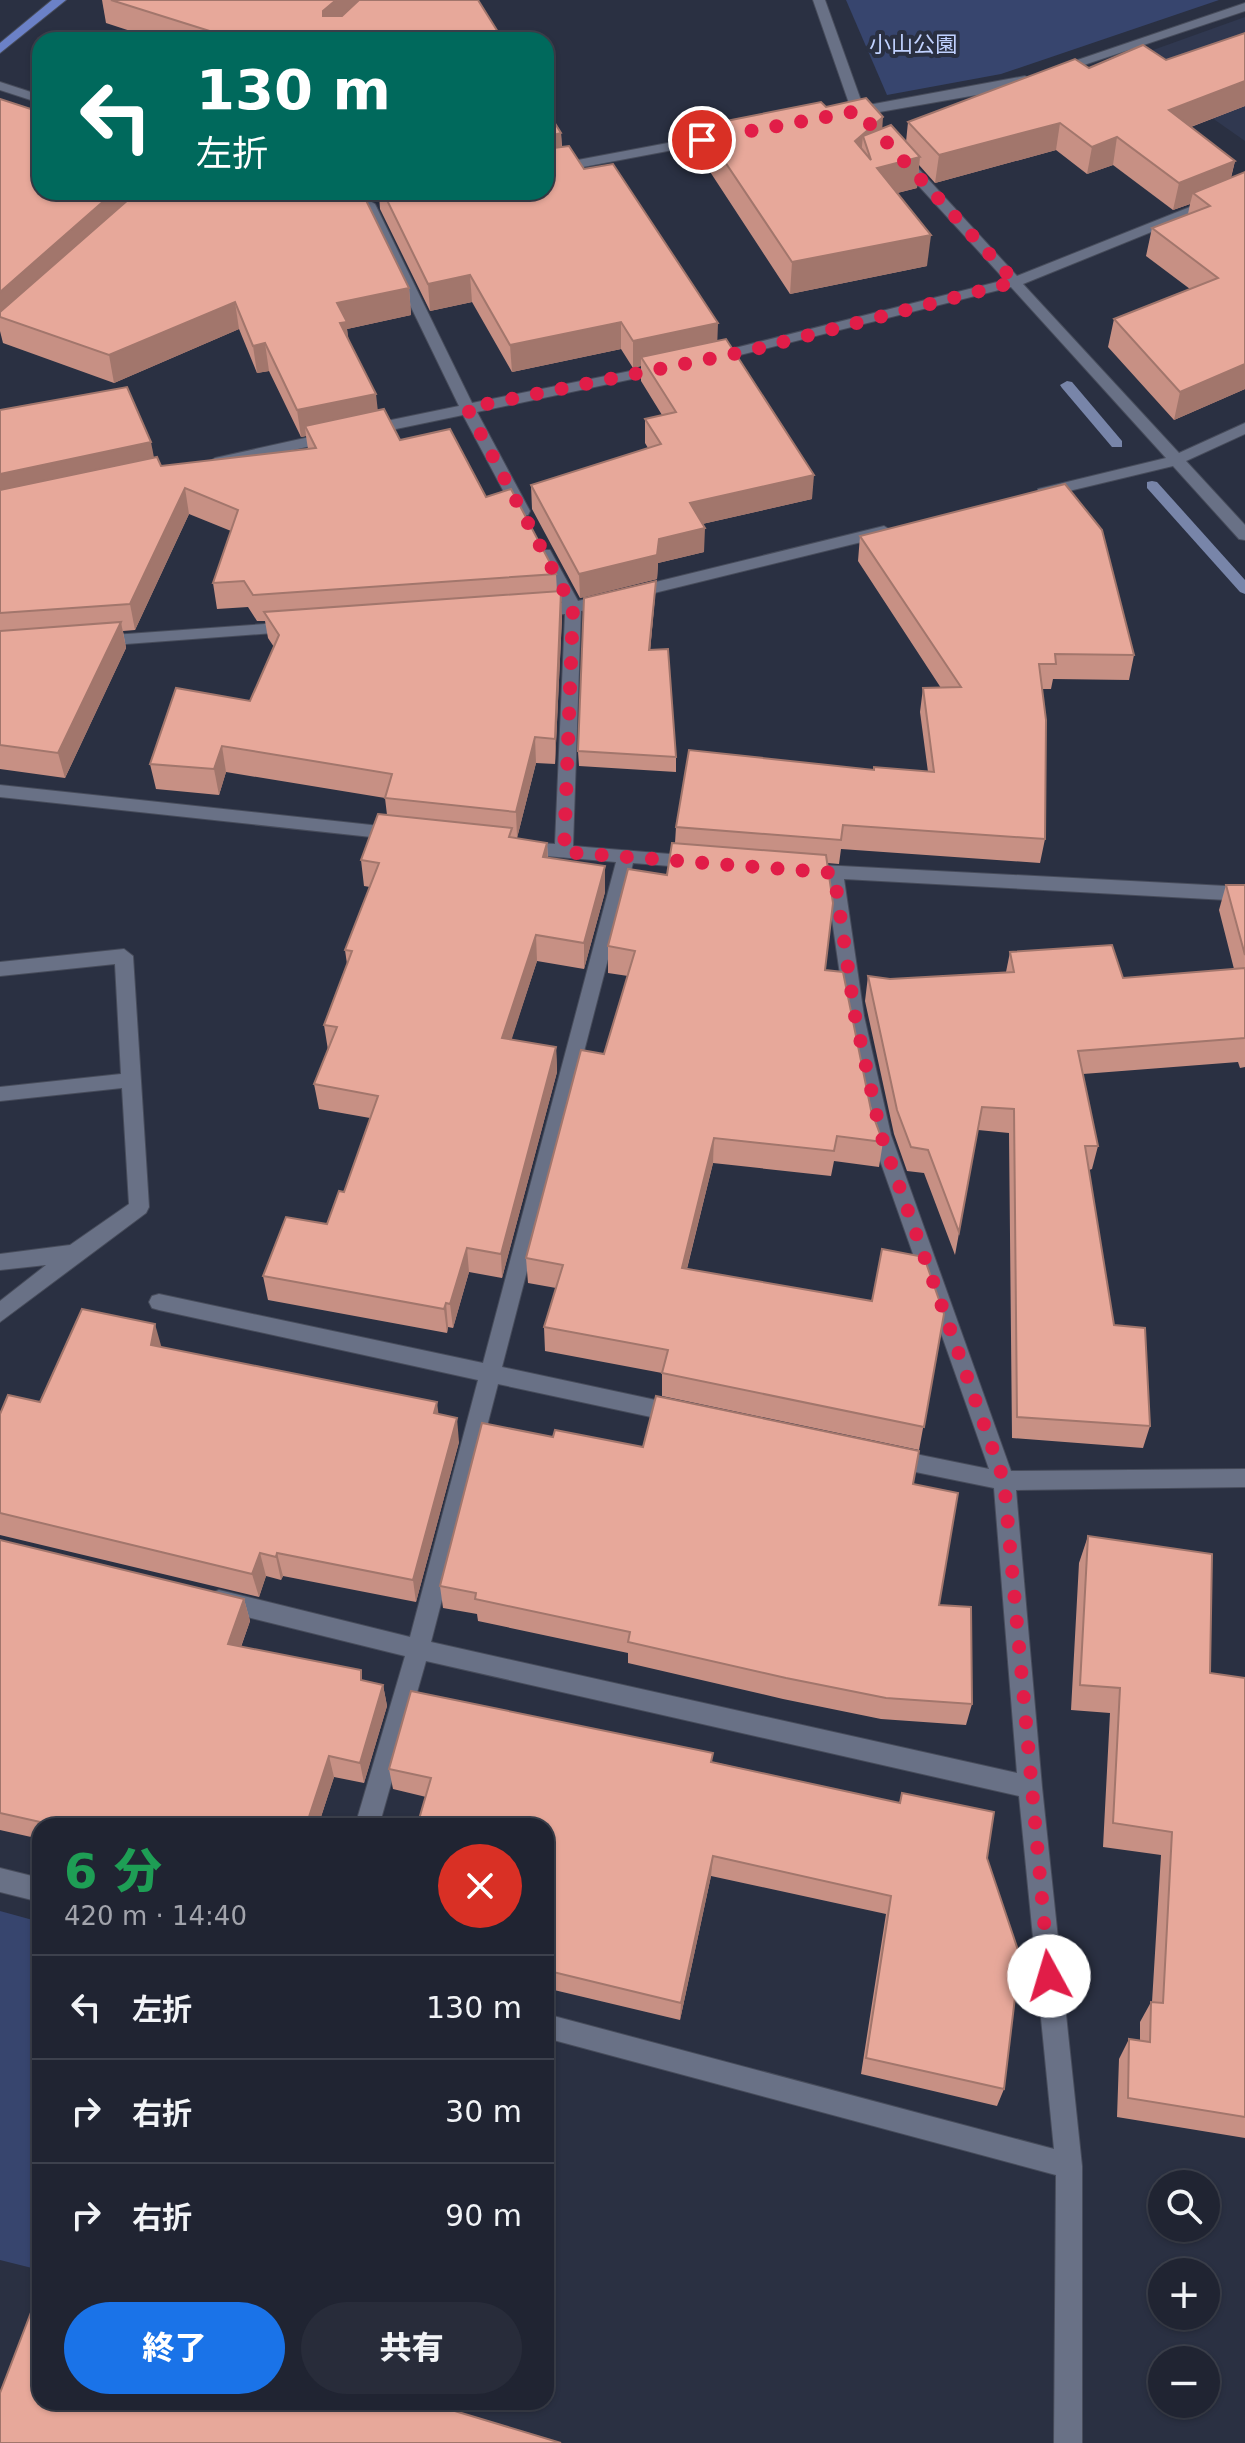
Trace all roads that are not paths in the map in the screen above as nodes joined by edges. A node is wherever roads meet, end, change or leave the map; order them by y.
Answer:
1 (60, 0) edge
2 (819, 0) edge
3 (1245, 7) edge
4 (0, 49) edge
5 (0, 86) edge
6 (32, 96) edge
7 (858, 111) junction
8 (827, 117) edge
9 (733, 134) edge
10 (879, 134) edge
11 (889, 145) edge
12 (554, 168) edge
13 (1245, 189) edge
14 (369, 201) edge
15 (1015, 282) junction
16 (467, 408) junction
17 (1245, 428) edge
18 (1176, 460) junction
19 (202, 466) edge
20 (1021, 498) edge
21 (897, 528) edge
22 (1245, 535) edge
23 (573, 608) junction
24 (509, 612) edge
25 (318, 625) edge
26 (80, 642) edge
27 (0, 791) edge
28 (423, 837) edge
29 (502, 845) edge
30 (564, 852) junction
31 (626, 857) junction
32 (715, 864) edge
33 (790, 870) edge
34 (834, 873) junction
35 (1245, 894) edge
36 (0, 969) edge
37 (132, 1080) junction
38 (0, 1094) edge
39 (75, 1253) junction
40 (0, 1262) edge
41 (159, 1302) dead end
42 (0, 1313) edge
43 (488, 1374) junction
44 (707, 1419) edge
45 (863, 1452) edge
46 (1245, 1478) edge
47 (1004, 1481) junction
48 (201, 1596) edge
49 (418, 1649) junction
50 (1030, 1787) junction
51 (369, 1818) edge
52 (0, 1880) edge
53 (32, 1888) edge
54 (554, 2028) edge
55 (1069, 2166) junction
56 (1068, 2443) edge

1 - 4 main road
2 - 7 street
3 - 7 street
5 - 6 street
7 - 8 street
7 - 10 street
9 - 12 street
11 - 15 street
13 - 15 street
14 - 16 street
15 - 16 street
15 - 18 street
16 - 19 street
16 - 23 street
17 - 18 street
18 - 20 street
18 - 22 street
21 - 23 street
23 - 24 street
23 - 30 street
25 - 26 street
27 - 28 street
29 - 30 street
30 - 31 street
31 - 32 street
31 - 43 street
33 - 34 street
34 - 35 street
34 - 47 street
36 - 37 street
37 - 38 street
37 - 39 street
39 - 40 street
39 - 42 street
41 - 43 street
43 - 44 street
43 - 49 street
45 - 47 street
46 - 47 street
47 - 50 street
48 - 49 street
49 - 50 street
49 - 51 street
50 - 55 street
52 - 53 street
54 - 55 street
55 - 56 street

